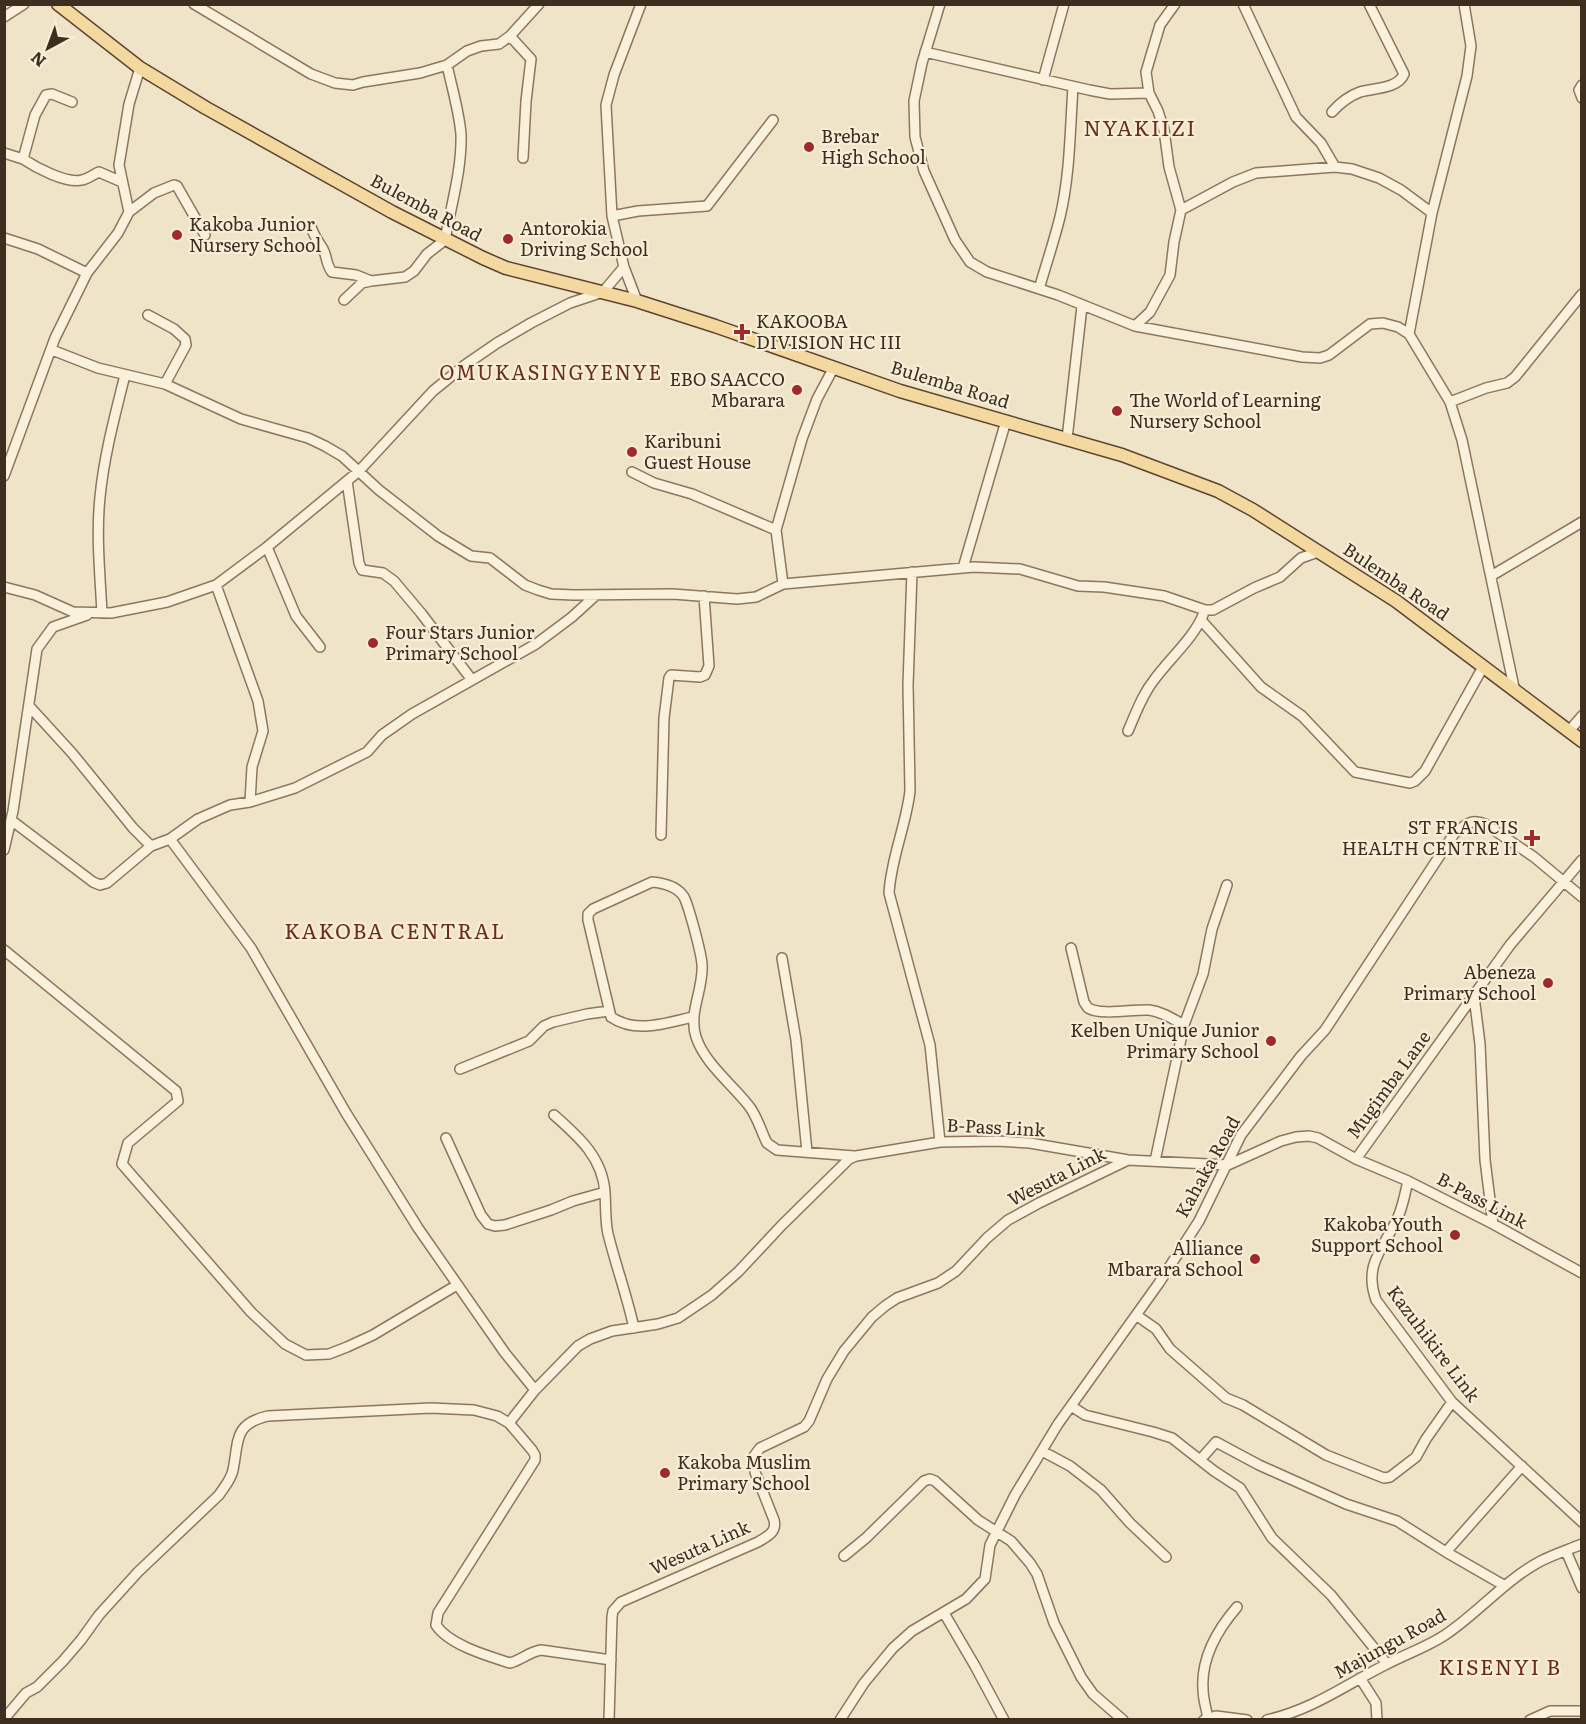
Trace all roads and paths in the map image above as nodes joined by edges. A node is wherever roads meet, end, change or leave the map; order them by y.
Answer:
1 (24, 4) edge
2 (58, 4) edge
3 (194, 4) edge
4 (539, 4) edge
5 (641, 4) edge
6 (940, 4) edge
7 (1064, 4) edge
8 (1175, 4) edge
9 (1243, 4) edge
10 (1369, 4) edge
11 (1464, 4) edge
12 (4, 17) edge
13 (510, 36) junction
14 (925, 52) junction
15 (447, 65) junction
16 (140, 68) junction
17 (1043, 80) junction
18 (1581, 85) edge
19 (1073, 87) junction
20 (1149, 93) junction
21 (1581, 98) edge
22 (72, 102) dead end
23 (1332, 112) dead end
24 (772, 120) dead end
25 (4, 153) edge
26 (523, 158) dead end
27 (22, 159) junction
28 (1335, 167) junction
29 (122, 182) junction
30 (1181, 210) junction
31 (129, 212) junction
32 (1432, 213) junction
33 (612, 216) junction
34 (311, 227) dead end
35 (205, 235) dead end
36 (4, 238) edge
37 (445, 240) junction
38 (624, 267) junction
39 (87, 273) junction
40 (371, 280) junction
41 (1039, 289) junction
42 (603, 292) junction
43 (1581, 294) edge
44 (344, 300) dead end
45 (637, 301) junction
46 (1082, 306) junction
47 (147, 315) dead end
48 (1135, 326) junction
49 (1409, 334) junction
50 (52, 350) junction
51 (834, 367) junction
52 (125, 375) junction
53 (165, 384) junction
54 (1450, 402) junction
55 (1006, 421) junction
56 (1067, 439) junction
57 (359, 471) junction
58 (632, 472) dead end
59 (4, 476) edge
60 (347, 481) junction
61 (1581, 522) edge
62 (776, 530) junction
63 (267, 547) junction
64 (1318, 552) junction
65 (963, 568) junction
66 (912, 572) junction
67 (1491, 576) junction
68 (783, 584) junction
69 (216, 585) junction
70 (4, 587) edge
71 (595, 596) junction
72 (704, 596) junction
73 (1205, 610) junction
74 (98, 613) junction
75 (1201, 620) junction
76 (320, 647) dead end
77 (1482, 667) junction
78 (472, 680) junction
79 (1515, 692) junction
80 (30, 707) junction
81 (1581, 716) edge
82 (1128, 731) dead end
83 (1569, 731) junction
84 (1581, 741) edge
85 (250, 802) junction
86 (11, 820) junction
87 (661, 835) dead end
88 (170, 839) junction
89 (151, 846) junction
90 (4, 850) edge
91 (1581, 860) edge
92 (1562, 881) junction
93 (1227, 885) dead end
94 (1581, 897) edge
95 (1071, 948) dead end
96 (4, 950) edge
97 (782, 958) dead end
98 (1474, 996) junction
99 (609, 1011) junction
100 (693, 1017) junction
101 (1184, 1025) junction
102 (460, 1070) dead end
103 (554, 1115) dead end
104 (446, 1138) dead end
105 (940, 1142) junction
106 (807, 1152) junction
107 (856, 1156) junction
108 (1356, 1159) junction
109 (1128, 1160) junction
110 (1155, 1161) junction
111 (1228, 1165) junction
112 (1408, 1181) junction
113 (605, 1192) junction
114 (1493, 1224) junction
115 (1581, 1273) edge
116 (457, 1285) junction
117 (1136, 1315) junction
118 (634, 1328) junction
119 (535, 1390) junction
120 (1452, 1402) junction
121 (1071, 1406) junction
122 (510, 1423) junction
123 (1042, 1451) junction
124 (1200, 1460) junction
125 (1522, 1466) junction
126 (1581, 1522) edge
127 (995, 1533) junction
128 (1581, 1544) edge
129 (1566, 1551) junction
130 (1446, 1552) junction
131 (844, 1556) dead end
132 (1166, 1557) dead end
133 (1505, 1586) junction
134 (1581, 1588) edge
135 (1237, 1607) dead end
136 (944, 1613) junction
137 (611, 1660) junction
138 (1387, 1664) junction
139 (1360, 1678) junction
140 (1581, 1711) edge
141 (4, 1719) edge
142 (609, 1719) edge
143 (840, 1719) edge
144 (1004, 1719) edge
145 (1123, 1719) edge
146 (1206, 1719) edge
147 (1247, 1719) edge
148 (1267, 1719) edge
149 (1377, 1719) edge
150 (1530, 1719) edge

1 - 12 street
2 - 16 main road, Bulemba Road
3 - 15 street
4 - 13 street
5 - 33 street
6 - 14 street
7 - 17 street
8 - 20 street
9 - 28 street
10 - 23 street
11 - 32 street
13 - 15 street
13 - 26 street
14 - 17 street
14 - 41 street
15 - 37 street
16 - 29 street
16 - 37 main road, Bulemba Road
17 - 19 street
18 - 21 street
19 - 20 street
19 - 41 street
20 - 30 street
22 - 27 street
24 - 33 street
25 - 27 street
27 - 29 street
28 - 30 street
28 - 32 street
29 - 31 street
30 - 48 street
31 - 35 street
31 - 39 street
32 - 49 street
33 - 38 street
34 - 40 street
36 - 39 street
37 - 40 street
37 - 42 main road, Bulemba Road
38 - 42 street
38 - 45 street
39 - 50 street
40 - 44 street
41 - 46 street
42 - 45 main road, Bulemba Road
42 - 57 street
43 - 54 street
45 - 51 main road, Bulemba Road
46 - 48 street
46 - 56 street
47 - 53 street
48 - 49 street
49 - 54 street
50 - 52 street
50 - 59 street
51 - 55 main road, Bulemba Road
51 - 62 street
52 - 53 street
52 - 74 street
53 - 57 street
54 - 67 street
55 - 56 main road, Bulemba Road
55 - 65 street
56 - 64 main road, Bulemba Road
57 - 60 street
57 - 71 street
58 - 62 street
60 - 63 street
60 - 78 street
61 - 67 street
62 - 68 street
63 - 69 street
63 - 76 street
64 - 73 street
64 - 77 main road, Bulemba Road
65 - 66 street
65 - 73 street
66 - 68 street
66 - 105 street
67 - 79 street
68 - 72 street
69 - 74 street
69 - 85 street
70 - 74 street
71 - 72 street
71 - 78 street
72 - 87 street
73 - 75 street
74 - 80 street
75 - 77 street
75 - 82 street
77 - 79 main road, Bulemba Road
78 - 85 street
79 - 83 main road, Bulemba Road
80 - 86 street
80 - 89 street
81 - 83 street
83 - 84 main road, Bulemba Road
85 - 88 street
86 - 89 street
86 - 90 street
88 - 89 street
88 - 116 street
91 - 92 street, Mugimba Lane
92 - 94 street, Kahaka Road
92 - 98 street, Mugimba Lane
92 - 111 street, Kahaka Road
93 - 101 street
95 - 101 street
96 - 116 street
97 - 106 street
98 - 108 street, Mugimba Lane
98 - 114 street
99 - 100 street
99 - 100 street
99 - 102 street
100 - 106 street
101 - 110 street
103 - 113 street
104 - 113 street
105 - 107 street, B-Pass Link
105 - 109 street, B-Pass Link
106 - 107 street
107 - 118 street, B-Pass Link
108 - 111 street, B-Pass Link
108 - 112 street, B-Pass Link
109 - 110 street, B-Pass Link
109 - 137 street, Wesuta Link
110 - 111 street, B-Pass Link
111 - 117 street, Kahaka Road
112 - 114 street, B-Pass Link
112 - 120 street, Kazuhikire Link
113 - 118 street
114 - 115 street, B-Pass Link
116 - 119 street
117 - 120 street
117 - 121 street, Kahaka Road
118 - 119 street, B-Pass Link
119 - 122 street, B-Pass Link
120 - 125 street, Kazuhikire Link
121 - 123 street, Kahaka Road
121 - 124 street
122 - 137 street
122 - 141 street
123 - 127 street, Kahaka Road
123 - 132 street
124 - 130 street
124 - 138 street
125 - 126 street, Kazuhikire Link
125 - 130 street
127 - 131 street
127 - 136 street, Kahaka Road
127 - 145 street
128 - 129 street, Majungu Road
129 - 133 street, Majungu Road
129 - 134 street
130 - 133 street
133 - 138 street, Majungu Road
135 - 146 street
136 - 143 street, Kahaka Road
136 - 144 street
137 - 142 street, Wesuta Link
138 - 139 street, Majungu Road
139 - 148 street, Majungu Road
139 - 149 street
140 - 150 street
146 - 147 street

